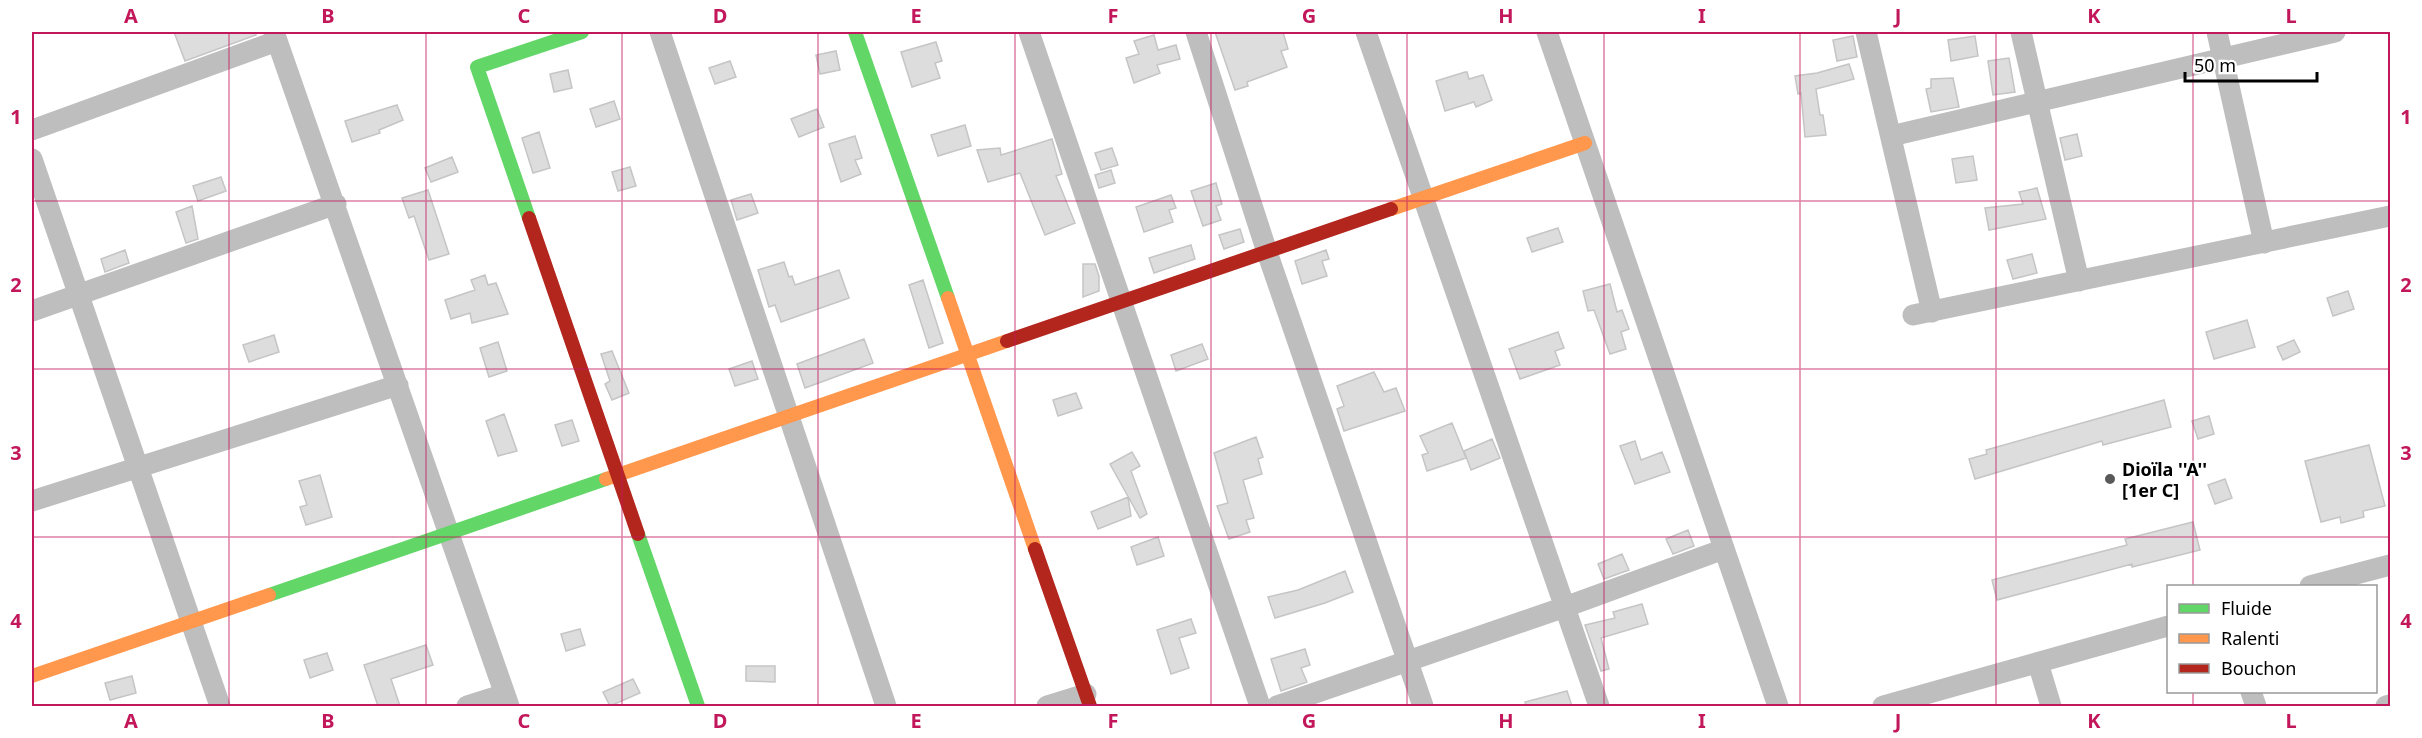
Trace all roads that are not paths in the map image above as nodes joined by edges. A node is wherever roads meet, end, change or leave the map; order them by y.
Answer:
1 (582, 32) edge
2 (660, 32) edge
3 (855, 32) edge
4 (1029, 32) edge
5 (1196, 32) edge
6 (1366, 32) edge
7 (1547, 32) edge
8 (1866, 32) edge
9 (2021, 32) edge
10 (2217, 32) edge
11 (2335, 32) edge
12 (276, 36) edge
13 (538, 38) edge
14 (2223, 58) junction
15 (2037, 102) junction
16 (32, 130) edge
17 (1891, 136) junction
18 (1585, 143) junction
19 (32, 159) edge
20 (1425, 198) junction
21 (336, 204) junction
22 (2391, 216) edge
23 (2264, 243) junction
24 (1267, 252) junction
25 (2079, 281) junction
26 (80, 294) junction
27 (1122, 302) junction
28 (32, 311) edge
29 (969, 355) junction
30 (398, 385) junction
31 (790, 416) junction
32 (139, 467) junction
33 (619, 475) junction
34 (32, 501) edge
35 (449, 533) junction
36 (1724, 549) junction
37 (2391, 565) edge
38 (2314, 585) edge
39 (1565, 607) junction
40 (191, 622) junction
41 (2167, 627) edge
42 (1408, 662) junction
43 (2038, 663) junction
44 (32, 676) edge
45 (507, 700) edge
46 (1088, 700) edge
47 (2391, 705) edge
48 (220, 706) edge
49 (468, 706) edge
50 (698, 706) edge
51 (886, 706) edge
52 (1047, 706) edge
53 (1260, 706) edge
54 (1277, 706) edge
55 (1423, 706) edge
56 (1599, 706) edge
57 (1778, 706) edge
58 (1883, 706) edge
59 (2051, 706) edge
60 (2386, 706) edge

1 - 13 street
2 - 31 street
3 - 29 street
4 - 27 street
5 - 24 street
6 - 20 street
7 - 18 street
8 - 17 street
9 - 15 street
10 - 14 street
11 - 14 street
12 - 16 street
12 - 21 street
13 - 33 street
14 - 15 street
14 - 23 street
15 - 17 street
15 - 25 street
17 - 25 street
18 - 20 street
18 - 36 street
19 - 26 street
20 - 24 street
20 - 39 street
21 - 26 street
21 - 30 street
22 - 23 street
23 - 25 street
24 - 27 street
24 - 42 street
26 - 28 street
26 - 32 street
27 - 29 street
27 - 53 street
29 - 31 street
29 - 46 street
30 - 32 street
30 - 35 street
31 - 33 street
31 - 51 street
32 - 34 street
32 - 40 street
33 - 35 street
33 - 50 street
35 - 40 street
35 - 45 street
36 - 39 street
36 - 57 street
37 - 38 street
39 - 42 street
39 - 56 street
40 - 44 street
40 - 48 street
41 - 43 street
42 - 54 street
42 - 55 street
43 - 58 street
43 - 59 street
45 - 49 street
46 - 52 street
47 - 60 street

